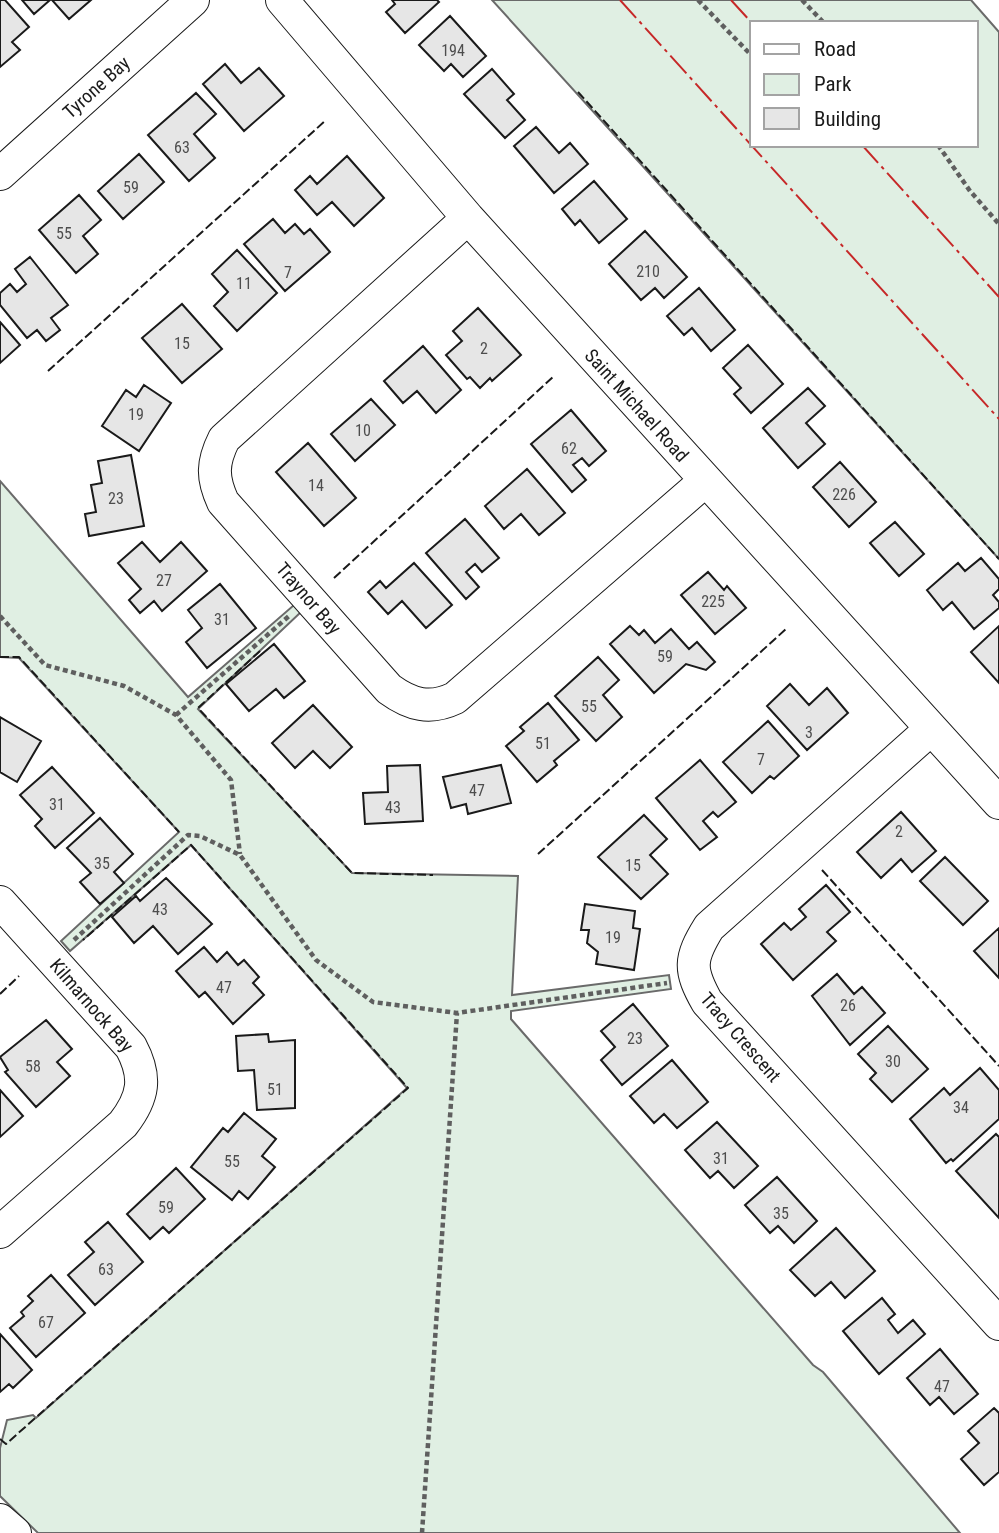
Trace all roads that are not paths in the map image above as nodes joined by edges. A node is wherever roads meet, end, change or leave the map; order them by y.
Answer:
1 (193, 0) edge
2 (282, 0) edge
3 (0, 174) edge
4 (468, 218) junction
5 (705, 481) junction
6 (931, 729) junction
7 (999, 803) edge
8 (0, 902) edge
9 (0, 1232) edge
10 (999, 1324) edge
11 (0, 1520) edge
12 (15, 1533) edge

1 - 3 street, Tyrone Bay
2 - 4 street, Saint Michael Road
4 - 5 street, Saint Michael Road
4 - 5 street, Traynor Bay
5 - 6 street, Saint Michael Road
6 - 7 street, Saint Michael Road
6 - 10 street, Tracy Crescent
8 - 9 street, Kilmarnock Bay
11 - 12 street

